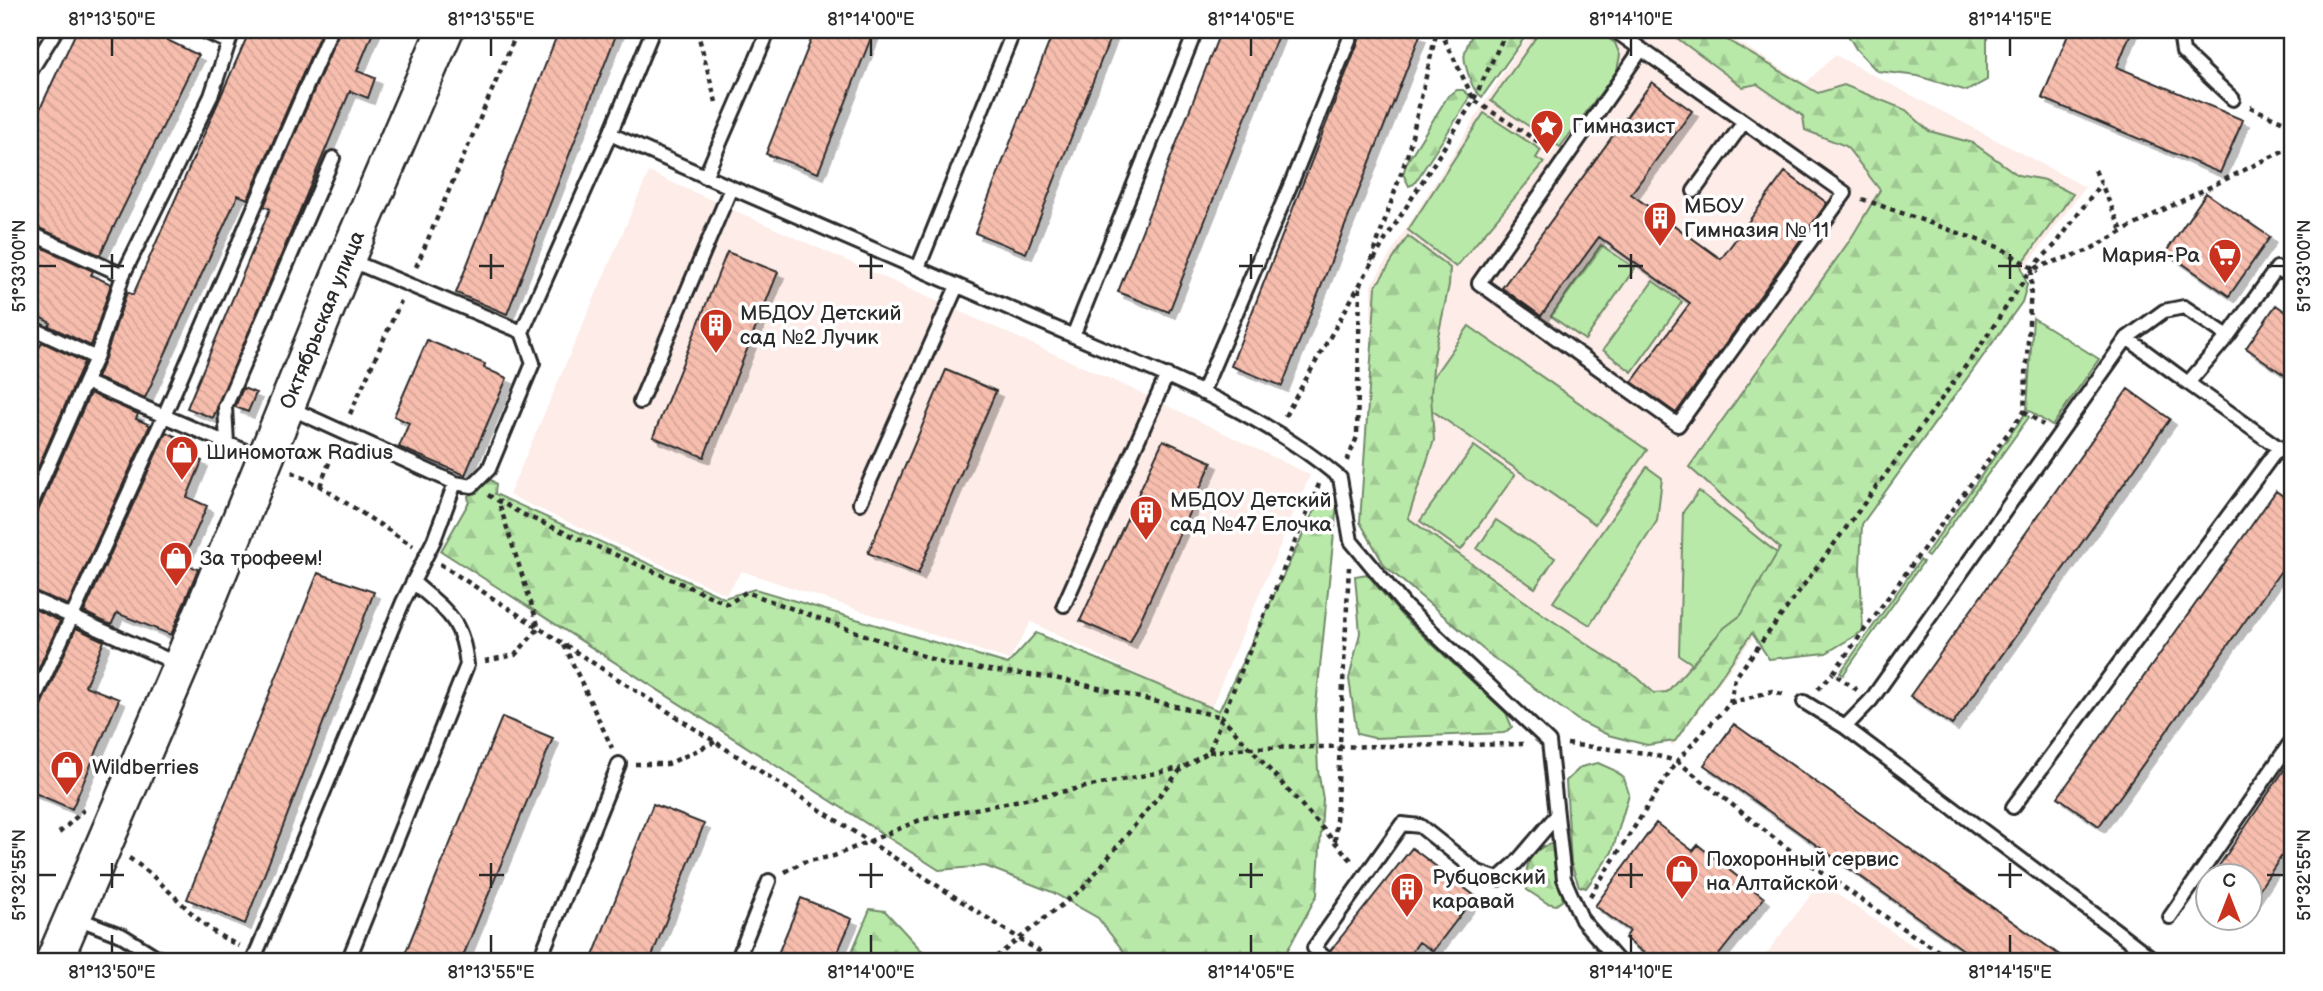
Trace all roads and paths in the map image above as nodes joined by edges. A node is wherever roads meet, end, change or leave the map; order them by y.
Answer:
1 (56, 30) edge
2 (202, 30) edge
3 (331, 30) edge
4 (445, 30) edge
5 (518, 30) edge
6 (653, 30) edge
7 (697, 30) edge
8 (769, 30) edge
9 (1014, 30) edge
10 (1196, 30) edge
11 (1353, 30) edge
12 (1439, 30) edge
13 (1507, 30) edge
14 (1614, 30) edge
15 (2182, 30) edge
16 (231, 36) edge
17 (1641, 50) junction
18 (30, 72) edge
19 (2233, 99) joint
20 (1474, 100) junction
21 (1744, 122) junction
22 (2293, 126) edge
23 (724, 133) junction
24 (610, 134) junction
25 (2293, 146) edge
26 (332, 158) dead end
27 (1565, 159) junction
28 (2095, 170) dead end
29 (705, 177) junction
30 (2101, 183) junction
31 (731, 188) junction
32 (1694, 191) dead end
33 (1844, 193) junction
34 (30, 233) edge
35 (2123, 233) junction
36 (347, 258) junction
37 (918, 268) junction
38 (2032, 268) junction
39 (1367, 272) junction
40 (2038, 272) dead end
41 (123, 275) junction
42 (2293, 278) edge
43 (1360, 283) junction
44 (408, 285) junction
45 (957, 286) junction
46 (522, 332) junction
47 (1073, 335) junction
48 (2228, 335) junction
49 (30, 338) edge
50 (2127, 338) junction
51 (96, 358) junction
52 (1167, 375) junction
53 (85, 382) junction
54 (2188, 383) junction
55 (1202, 393) junction
56 (640, 402) dead end
57 (287, 407) junction
58 (164, 416) junction
59 (342, 432) junction
60 (1275, 432) junction
61 (227, 443) junction
62 (2279, 447) junction
63 (2293, 458) edge
64 (265, 459) junction
65 (1327, 466) junction
66 (1340, 478) junction
67 (455, 483) junction
68 (320, 486) junction
69 (472, 486) junction
70 (498, 500) junction
71 (860, 503) dead end
72 (30, 507) edge
73 (1350, 541) junction
74 (427, 555) junction
75 (413, 582) junction
76 (30, 598) edge
77 (1064, 605) dead end
78 (71, 616) junction
79 (540, 628) junction
80 (564, 644) junction
81 (181, 665) junction
82 (467, 665) junction
83 (1871, 700) junction
84 (1804, 702) dead end
85 (1730, 704) dead end
86 (30, 708) edge
87 (1222, 718) junction
88 (1845, 727) junction
89 (2293, 739) edge
90 (715, 742) junction
91 (619, 764) junction
92 (1182, 768) junction
93 (87, 806) dead end
94 (2013, 807) dead end
95 (1557, 815) junction
96 (59, 833) dead end
97 (868, 841) junction
98 (105, 842) junction
99 (1335, 842) junction
100 (1365, 874) junction
101 (769, 881) joint
102 (74, 917) junction
103 (2170, 917) dead end
104 (1582, 920) junction
105 (1019, 939) junction
106 (254, 958) edge
107 (54, 961) edge
108 (163, 961) edge
109 (348, 961) edge
110 (539, 961) edge
111 (737, 961) edge
112 (991, 961) edge
113 (1054, 961) edge
114 (1329, 961) edge
115 (1618, 961) edge
116 (1954, 961) edge
117 (2152, 961) edge

1 - 18 lane
2 - 16 lane
3 - 58 lane
4 - 36 main road, Октябрьская улица
5 - 44 path
6 - 24 lane
7 - 23 path
8 - 23 lane
9 - 37 lane
10 - 47 lane
11 - 55 lane
12 - 20 path
12 - 39 path
13 - 20 path
14 - 17 lane
15 - 19 lane
16 - 41 lane
17 - 21 lane
17 - 27 lane
19 - 22 path
20 - 27 path
20 - 39 path
21 - 32 lane
21 - 33 lane
23 - 29 lane
24 - 29 lane
24 - 46 lane
25 - 35 path
26 - 61 lane
27 - 33 lane
28 - 30 path
29 - 31 lane
30 - 35 path
30 - 38 path
31 - 37 lane
31 - 56 lane
33 - 38 path
34 - 41 lane
35 - 38 path
36 - 44 lane
36 - 57 main road, Октябрьская улица
37 - 45 lane
38 - 40 path
38 - 83 path
38 - 85 path
39 - 43 path
41 - 51 lane
42 - 48 lane
43 - 60 path
43 - 66 path
44 - 46 lane
44 - 59 path
45 - 47 lane
45 - 71 lane
46 - 69 lane
47 - 52 lane
48 - 50 lane
48 - 54 lane
49 - 51 lane
50 - 54 lane
50 - 83 lane
51 - 53 lane
52 - 55 lane
52 - 77 lane
53 - 58 lane
53 - 72 lane
54 - 62 lane
55 - 60 lane
57 - 59 lane
57 - 64 main road, Октябрьская улица
58 - 61 lane
58 - 78 lane
59 - 67 lane
59 - 68 path
60 - 65 lane
61 - 64 lane
62 - 63 lane
62 - 94 lane
64 - 68 path
64 - 81 main road, Октябрьская улица
65 - 66 lane
65 - 87 path
66 - 73 lane
67 - 69 lane
67 - 74 lane
68 - 74 path
69 - 70 path
70 - 79 path
70 - 87 path
73 - 95 lane
73 - 99 path
74 - 75 lane
74 - 79 path
75 - 82 lane
75 - 106 lane
76 - 78 lane
78 - 81 lane
78 - 86 lane
79 - 80 path
79 - 82 path
80 - 90 path
80 - 91 path
81 - 98 main road, Октябрьская улица
82 - 109 lane
83 - 88 lane
84 - 88 lane
87 - 92 path
87 - 99 path
88 - 117 lane
89 - 103 lane
90 - 91 path
90 - 97 path
91 - 110 lane
92 - 97 path
92 - 105 path
93 - 96 path
95 - 100 lane
95 - 104 lane
97 - 101 path
97 - 105 path
98 - 102 main road, Октябрьская улица
98 - 106 path
99 - 100 path
100 - 114 lane
101 - 111 lane
102 - 107 main road, Октябрьская улица
102 - 108 lane
104 - 115 lane
104 - 116 path
105 - 112 path
105 - 113 path

